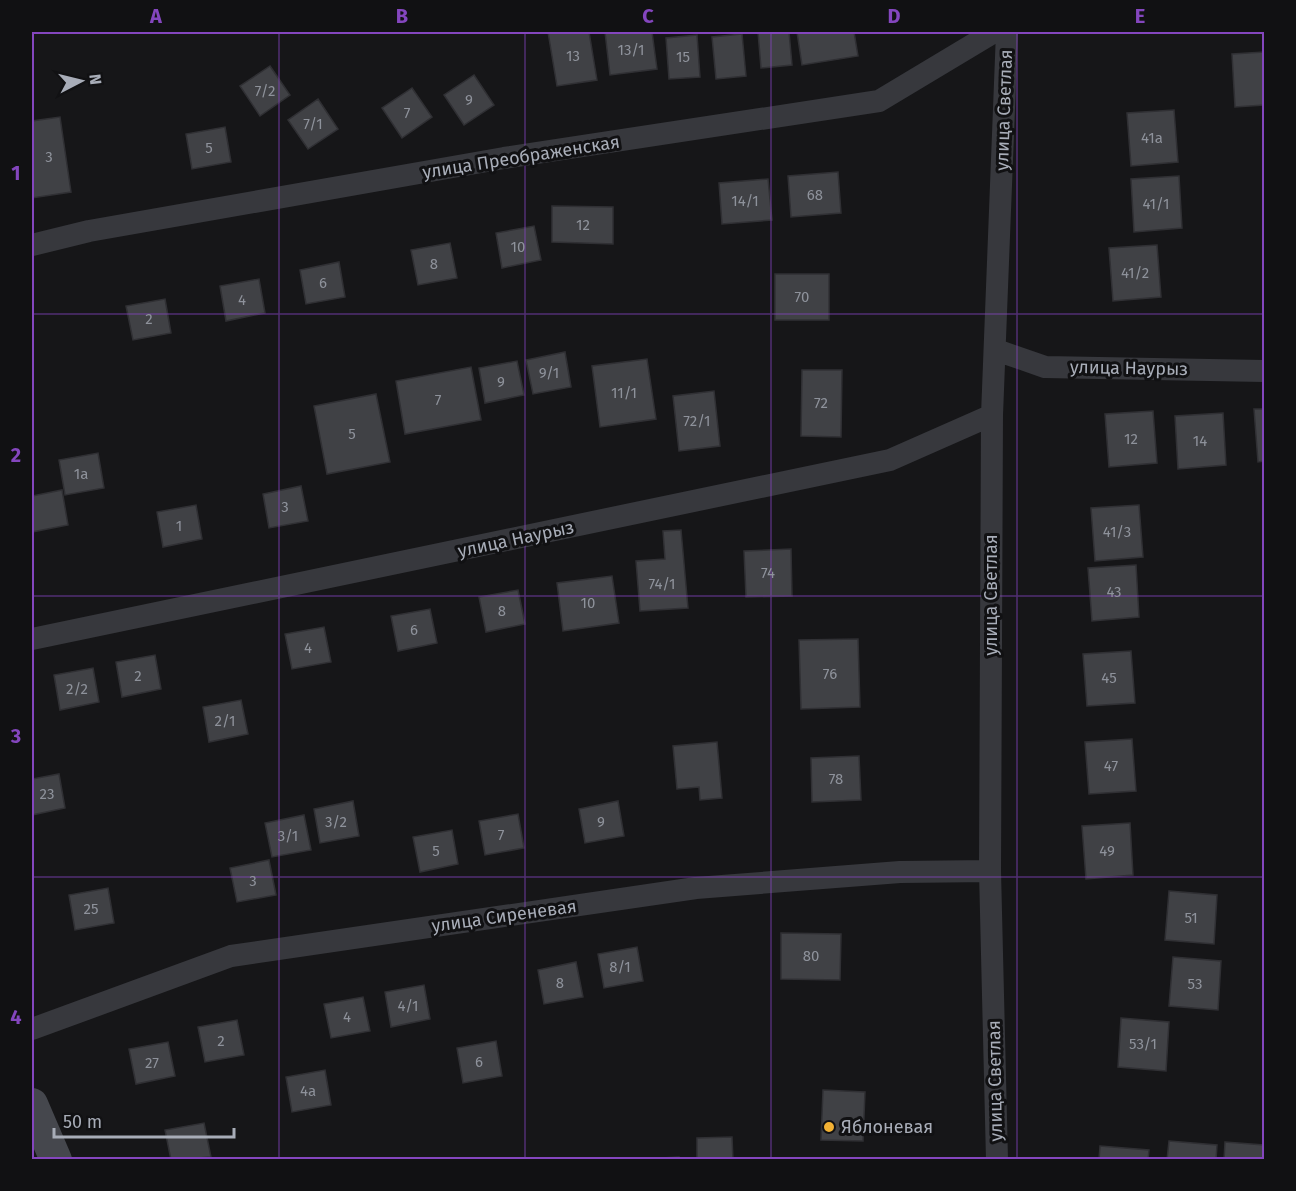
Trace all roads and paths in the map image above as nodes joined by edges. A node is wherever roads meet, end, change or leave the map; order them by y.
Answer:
1 (994, 32) edge
2 (1007, 32) edge
3 (32, 244) edge
4 (996, 350) junction
5 (1264, 371) edge
6 (993, 415) junction
7 (32, 639) edge
8 (990, 871) junction
9 (32, 1029) edge
10 (32, 1104) edge
11 (56, 1160) edge
12 (997, 1160) edge

1 - 3 street, улица Преображенская
2 - 4 street, улица Светлая
4 - 5 street, улица Наурыз
4 - 6 street, улица Светлая
6 - 7 street, улица Наурыз
6 - 8 street, улица Светлая
8 - 9 street, улица Сиреневая
8 - 12 street, улица Светлая
10 - 11 main road

